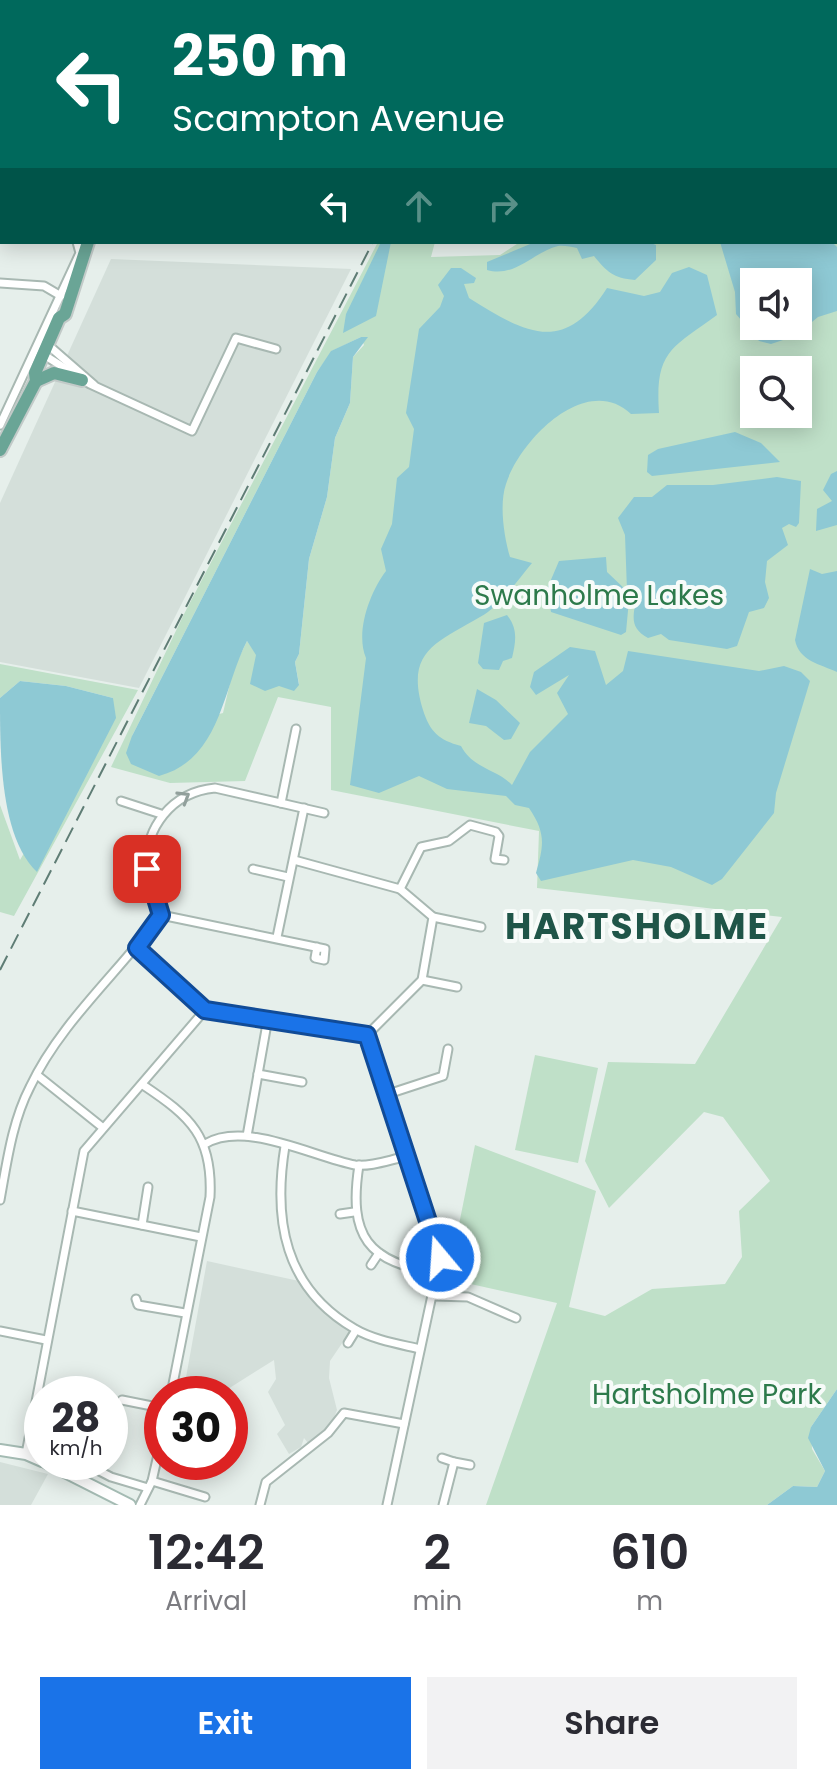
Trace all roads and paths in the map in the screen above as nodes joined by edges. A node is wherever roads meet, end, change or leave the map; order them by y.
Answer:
1 (78, 244) edge
2 (87, 244) edge
3 (0, 283) edge
4 (61, 296) junction
5 (276, 349) dead end
6 (49, 352) junction
7 (82, 380) junction
8 (36, 381) junction
9 (95, 387) junction
10 (0, 425) edge
11 (0, 450) edge
12 (296, 729) dead end
13 (121, 801) dead end
14 (281, 803) junction
15 (304, 808) junction
16 (324, 813) dead end
17 (161, 814) junction
18 (294, 860) junction
19 (504, 860) dead end
20 (253, 869) dead end
21 (288, 877) junction
22 (400, 889) junction
23 (161, 915) junction
24 (433, 917) junction
25 (481, 927) dead end
26 (277, 937) junction
27 (317, 947) dead end
28 (137, 948) junction
29 (422, 980) junction
30 (457, 987) dead end
31 (205, 1010) junction
32 (268, 1018) junction
33 (367, 1035) junction
34 (448, 1049) dead end
35 (258, 1074) junction
36 (37, 1075) junction
37 (302, 1082) dead end
38 (143, 1085) junction
39 (385, 1095) junction
40 (102, 1127) junction
41 (247, 1136) junction
42 (205, 1144) junction
43 (285, 1146) junction
44 (404, 1157) junction
45 (359, 1165) junction
46 (148, 1187) dead end
47 (0, 1200) edge
48 (72, 1211) junction
49 (354, 1212) junction
50 (340, 1214) dead end
51 (142, 1225) junction
52 (201, 1237) junction
53 (379, 1253) junction
54 (371, 1265) dead end
55 (439, 1273) junction
56 (434, 1296) junction
57 (136, 1305) dead end
58 (185, 1313) junction
59 (516, 1318) dead end
60 (356, 1330) junction
61 (0, 1331) edge
62 (46, 1340) junction
63 (348, 1343) dead end
64 (420, 1349) junction
65 (40, 1376) edge
66 (174, 1376) edge
67 (340, 1405) dead end
68 (344, 1413) junction
69 (404, 1424) junction
70 (0, 1450) edge
71 (24, 1454) edge
72 (442, 1458) dead end
73 (454, 1462) junction
74 (470, 1465) dead end
75 (81, 1480) edge
76 (126, 1480) edge
77 (151, 1480) edge
78 (150, 1485) junction
79 (205, 1497) dead end
80 (130, 1505) edge
81 (140, 1505) edge
82 (260, 1505) edge
83 (387, 1505) edge
84 (443, 1505) edge

1 - 4 street
2 - 6 main road
3 - 4 street
4 - 10 street
5 - 9 street
6 - 7 street
6 - 8 main road
6 - 9 street
7 - 8 main road
7 - 9 street
8 - 11 main road
12 - 14 street
13 - 17 street
14 - 15 street
17 -> 14 street
15 - 16 street
15 - 18 street
17 - 23 street
18 - 21 street
18 - 22 street
19 - 22 street
20 - 21 street
21 - 26 street
22 - 24 street
23 - 26 street
23 - 28 street
24 - 25 street
24 - 29 street
26 - 27 street
28 - 31 street
28 - 36 street
29 - 30 street
29 - 33 street
31 - 32 street
31 - 38 street
32 - 33 street
32 - 35 street
33 - 39 street
34 - 39 street
35 - 37 street
35 - 41 street
36 - 40 street
36 - 47 street
38 - 40 street
38 - 42 street
39 - 44 street
40 - 48 street
41 - 42 street
41 - 43 street
42 - 52 street
43 - 45 street
43 - 60 street
44 - 45 street
44 - 55 street
45 - 49 street
46 - 51 street
48 - 51 street
48 - 62 street
49 - 50 street
49 - 53 street
51 - 52 street
52 - 58 street
53 - 54 street
53 - 55 street
55 - 56 street
56 - 59 street
56 - 64 street
57 - 58 street
58 - 66 street
60 - 63 street
60 - 64 street
61 - 62 street
62 - 65 street
64 - 69 street
67 - 68 street
68 - 69 street
68 - 82 street
69 - 83 street
70 - 71 main road
72 - 73 street
73 - 74 street
73 - 84 street
75 - 80 main road
76 - 78 street
77 - 78 street
78 - 79 street
78 - 81 street

